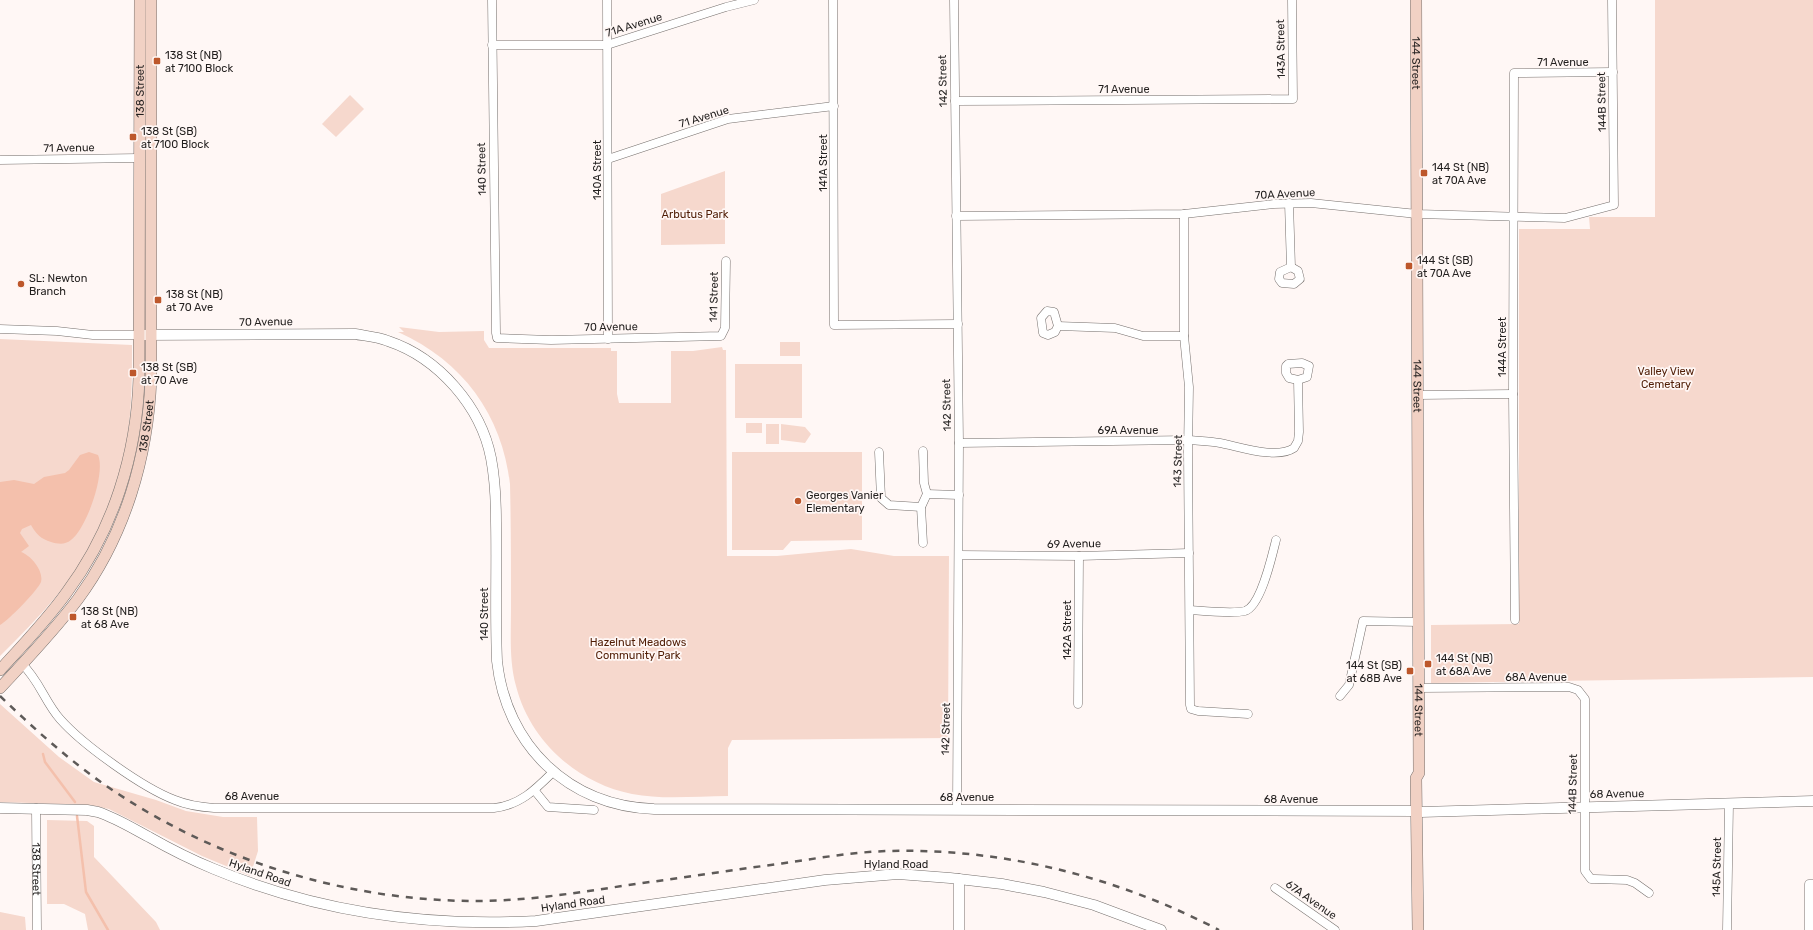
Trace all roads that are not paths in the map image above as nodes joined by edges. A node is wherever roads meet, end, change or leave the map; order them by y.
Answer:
1 (140, 0) edge
2 (151, 0) edge
3 (492, 0) edge
4 (607, 0) edge
5 (754, 0) edge
6 (833, 0) edge
7 (954, 0) edge
8 (1292, 0) edge
9 (1416, 0) edge
10 (1612, 0) edge
11 (492, 45) junction
12 (607, 46) junction
13 (1613, 72) junction
14 (1514, 73) joint
15 (1292, 99) joint
16 (955, 101) junction
17 (834, 106) junction
18 (139, 158) junction
19 (608, 159) junction
20 (0, 160) edge
21 (1288, 203) junction
22 (1614, 205) joint
23 (1184, 214) junction
24 (1417, 214) junction
25 (956, 216) junction
26 (1514, 217) junction
27 (726, 261) dead end
28 (1291, 267) dead end
29 (958, 324) junction
30 (1058, 326) dead end
31 (0, 329) edge
32 (724, 334) joint
33 (139, 335) junction
34 (151, 335) junction
35 (1184, 336) junction
36 (497, 338) joint
37 (608, 339) junction
38 (1298, 380) dead end
39 (1513, 394) junction
40 (1418, 395) junction
41 (486, 440) joint
42 (1188, 440) junction
43 (959, 443) junction
44 (923, 451) dead end
45 (879, 452) dead end
46 (927, 494) junction
47 (959, 495) junction
48 (921, 507) junction
49 (1276, 540) dead end
50 (923, 543) dead end
51 (1189, 553) junction
52 (959, 556) junction
53 (1079, 556) junction
54 (1190, 610) junction
55 (1515, 620) dead end
56 (1419, 622) junction
57 (22, 664) junction
58 (0, 670) edge
59 (0, 688) edge
60 (1418, 688) junction
61 (1581, 692) joint
62 (1340, 696) dead end
63 (1078, 704) dead end
64 (1248, 714) dead end
65 (553, 772) junction
66 (535, 791) junction
67 (1813, 801) edge
68 (1729, 804) junction
69 (1584, 807) junction
70 (0, 808) edge
71 (36, 808) junction
72 (957, 809) junction
73 (594, 810) dead end
74 (1419, 811) junction
75 (959, 879) junction
76 (1811, 884) edge
77 (1275, 888) dead end
78 (1649, 893) dead end
79 (499, 926) edge
80 (38, 930) edge
81 (959, 930) edge
82 (1161, 930) edge
83 (1335, 930) edge
84 (1418, 930) edge
85 (1727, 930) edge
86 (1809, 930) edge

1 - 18 main road, 138 Street
2 - 34 main road, 138 Street
3 - 11 street, 140 Street
4 - 12 street, 140A Street
5 - 12 street, 71A Avenue
6 - 17 street, 141A Street
7 - 16 street, 142 Street
8 - 15 street, 143A Street
9 - 24 main road, 144 Street
10 - 13 street, 144B Street
11 - 12 street, 71A Avenue
11 - 36 street, 140 Street
12 - 19 street, 140A Street
13 - 14 street, 71 Avenue
13 - 22 street, 144B Street
14 - 26 street, 144A Street
15 - 16 street, 71 Avenue
16 - 25 street, 142 Street
17 - 19 street, 71 Avenue
17 - 29 street, 141A Street
18 - 20 street, 71 Avenue
18 - 33 main road, 138 Street
19 - 37 street, 140A Street
21 - 23 street, 70A Avenue
21 - 24 street, 70A Avenue
21 - 28 street
22 - 26 street, 70A Avenue
23 - 25 street, 70A Avenue
23 - 35 street, 143 Street
24 - 26 street, 70A Avenue
24 - 40 main road, 144 Street
25 - 29 street, 142 Street
26 - 39 street, 144A Street
27 - 32 street, 141 Street
29 - 43 street, 142 Street
30 - 35 street
31 - 33 street, 70 Avenue
32 - 37 street, 70 Avenue
33 - 34 street, 70 Avenue
33 - 58 main road, 138 Street
34 - 41 street, 70 Avenue
34 - 57 main road, 138 Street
35 - 42 street, 143 Street
36 - 37 street, 70 Avenue
38 - 42 street, 69A Avenue
39 - 40 street
39 - 55 street, 144A Street
40 - 56 main road, 144 Street
41 - 65 street, 140 Street
42 - 43 street, 69A Avenue
42 - 51 street, 143 Street
43 - 47 street, 142 Street
44 - 46 street
45 - 48 street
46 - 47 street
46 - 48 street
47 - 52 street, 142 Street
48 - 50 street
49 - 54 street
51 - 53 street, 69 Avenue
51 - 54 street, 143 Street
52 - 53 street, 69 Avenue
52 - 72 street, 142 Street
53 - 63 street, 142A Street
54 - 64 street, 143 Street
56 - 60 main road, 144 Street
56 - 62 street
57 - 59 main road, 138 Street
57 - 66 street, 68 Avenue
60 - 61 street, 68A Avenue
60 - 74 main road, 144 Street
61 - 69 street, 144B Street
65 - 66 street, 68 Avenue
65 - 72 street, 68 Avenue
66 - 73 street
67 - 68 street, 68 Avenue
68 - 69 street, 68 Avenue
68 - 85 street, 145A Street
69 - 74 street, 68 Avenue
69 - 78 street, 144B Street
70 - 71 street, Hyland Road
71 - 79 street, Hyland Road
71 - 80 street, 138 Street
72 - 74 street, 68 Avenue
74 - 84 main road, 144 Street
75 - 79 street, Hyland Road
75 - 81 street
75 - 82 street, Hyland Road
76 - 86 street
77 - 83 street, 67A Avenue

